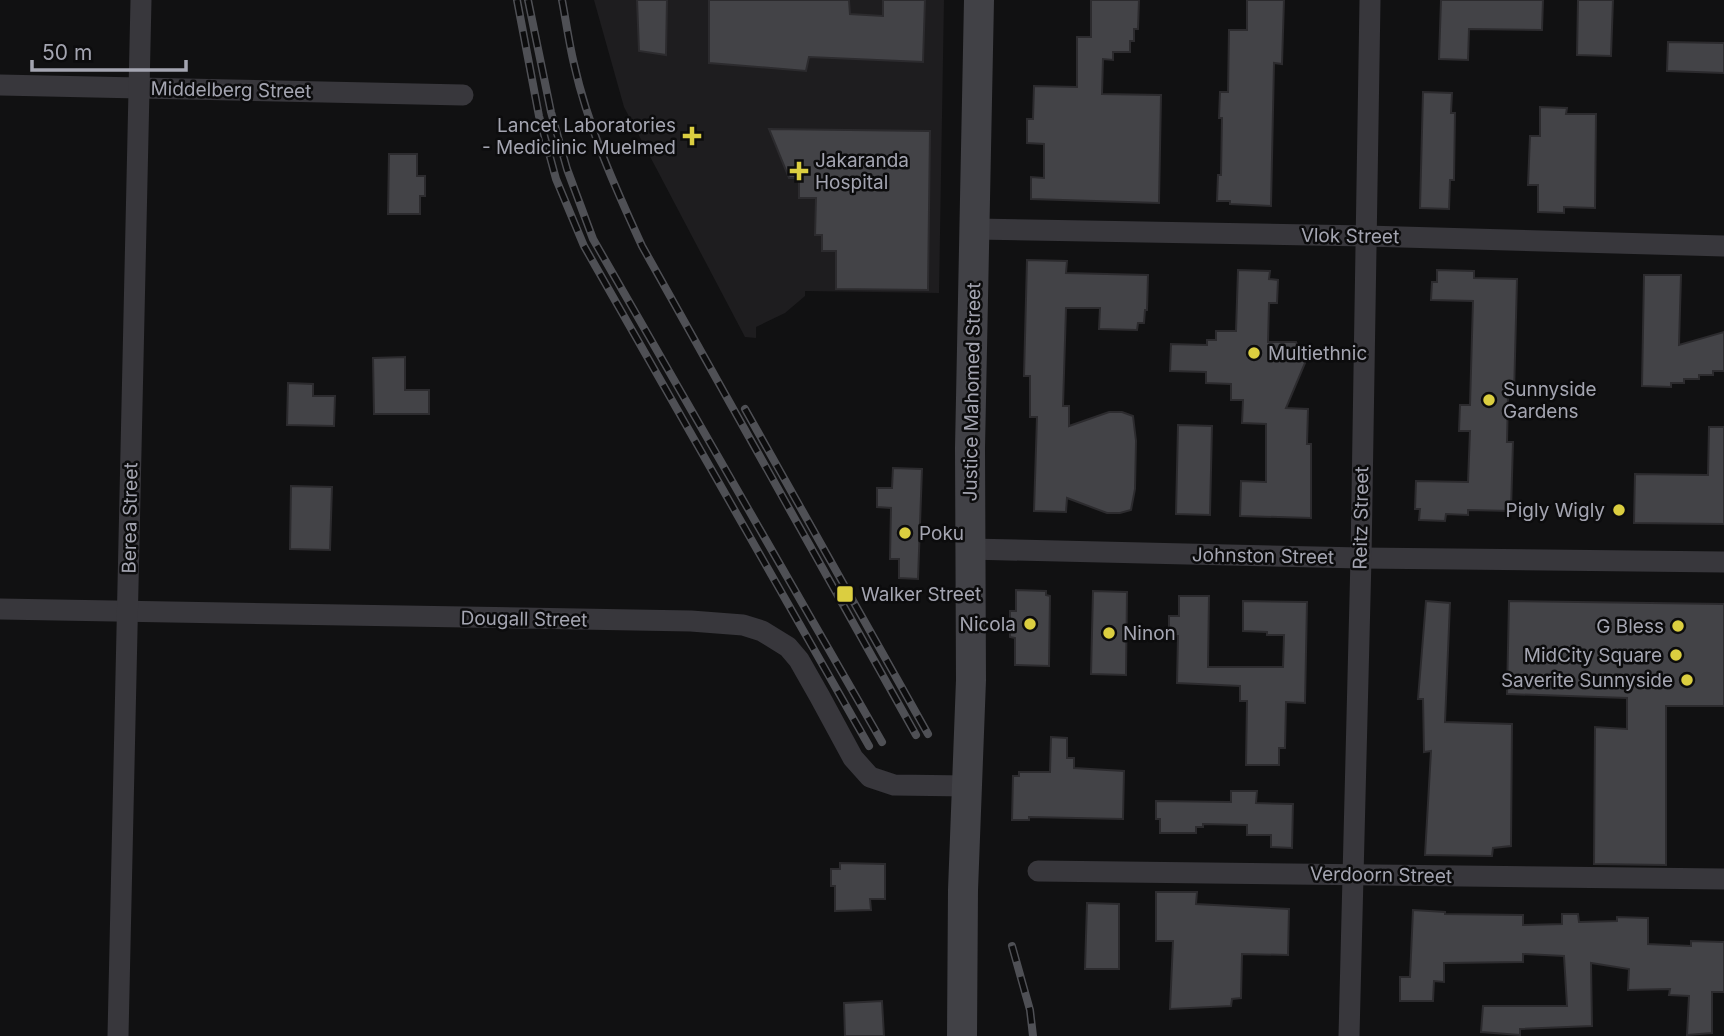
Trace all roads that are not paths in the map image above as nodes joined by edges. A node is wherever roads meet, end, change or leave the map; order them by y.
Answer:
1 (141, 0) edge
2 (979, 0) edge
3 (1370, 0) edge
4 (0, 85) edge
5 (140, 88) junction
6 (463, 96) dead end
7 (976, 229) junction
8 (1366, 236) junction
9 (1724, 246) edge
10 (969, 549) junction
11 (1361, 558) junction
12 (1724, 562) edge
13 (0, 609) edge
14 (128, 612) junction
15 (968, 786) junction
16 (1038, 871) dead end
17 (1352, 875) junction
18 (1724, 879) edge
19 (118, 1036) edge
20 (962, 1036) edge
21 (1349, 1036) edge

1 - 5 street, Berea Street
2 - 7 main road, Justice Mahomed Street
3 - 8 street, Reitz Street
4 - 5 street, Middelberg Street
5 - 6 street, Middelberg Street
5 - 14 street, Berea Street
7 - 8 street, Vlok Street
7 - 10 main road, Justice Mahomed Street
8 - 9 street, Vlok Street
8 - 11 street, Reitz Street
10 - 11 street, Johnston Street
10 - 15 main road, Justice Mahomed Street
11 - 12 street, Johnston Street
11 - 17 street, Reitz Street
13 - 14 street, Dougall Street
14 - 15 street, Dougall Street
14 - 19 street, Berea Street
15 - 20 main road, Justice Mahomed Street
16 - 17 street, Verdoorn Street
17 - 18 street, Verdoorn Street
17 - 21 street, Reitz Street

